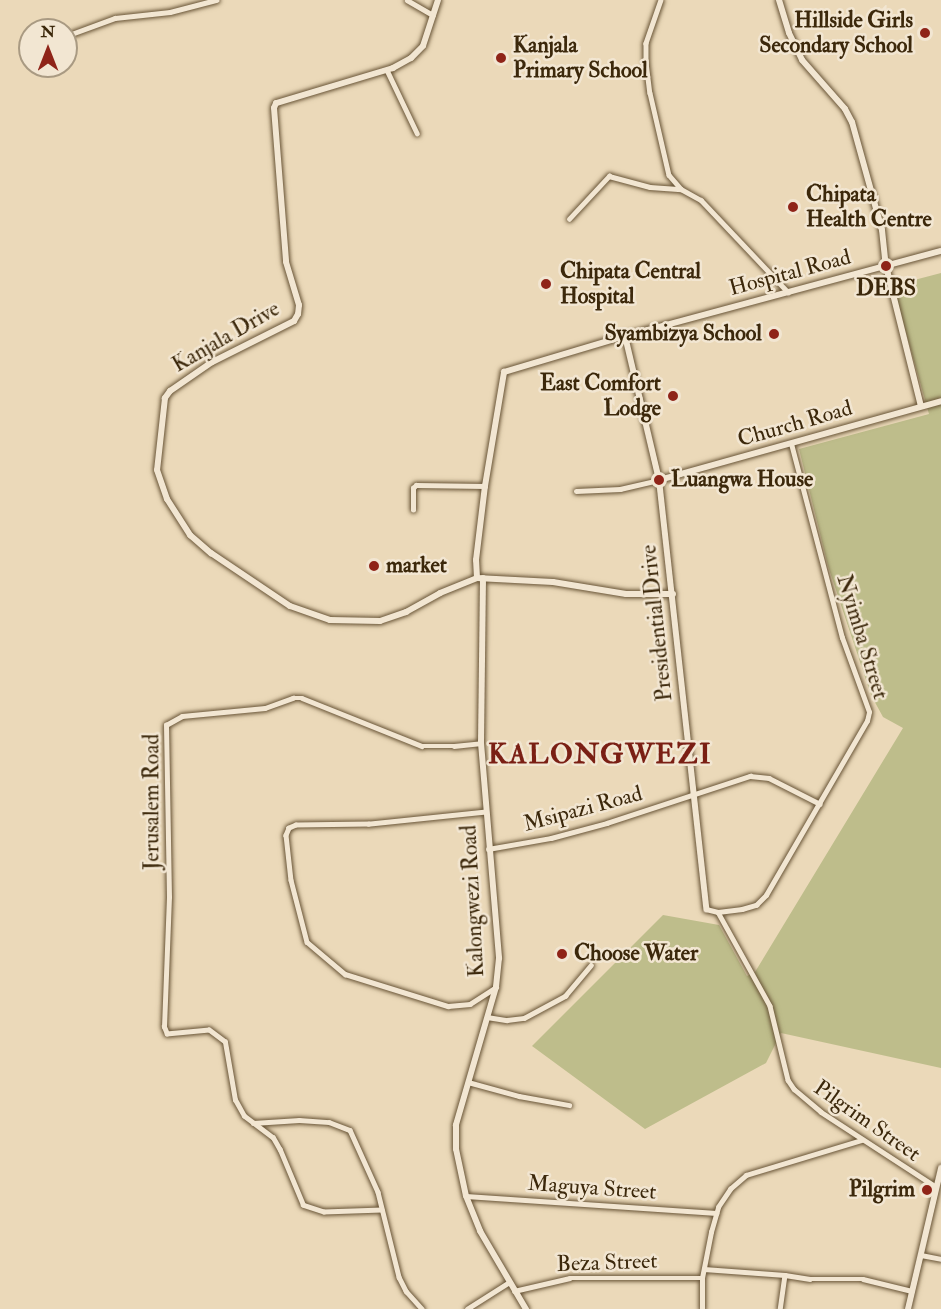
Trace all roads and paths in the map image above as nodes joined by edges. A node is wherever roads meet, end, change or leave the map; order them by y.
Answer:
1 (216, 0) edge
2 (407, 0) edge
3 (438, 0) edge
4 (661, 0) edge
5 (779, 0) edge
6 (433, 15) junction
7 (78, 32) edge
8 (387, 70) junction
9 (417, 133) dead end
10 (681, 189) junction
11 (569, 219) dead end
12 (941, 251) edge
13 (886, 266) junction
14 (788, 292) junction
15 (625, 336) junction
16 (941, 401) edge
17 (921, 406) junction
18 (791, 444) junction
19 (659, 480) junction
20 (485, 486) junction
21 (576, 491) dead end
22 (413, 510) dead end
23 (480, 578) junction
24 (673, 594) junction
25 (481, 743) junction
26 (692, 794) junction
27 (820, 804) junction
28 (486, 812) junction
29 (488, 849) junction
30 (706, 909) joint
31 (718, 912) junction
32 (591, 965) dead end
33 (496, 987) junction
34 (487, 1017) junction
35 (468, 1082) junction
36 (569, 1105) dead end
37 (253, 1123) junction
38 (862, 1140) junction
39 (941, 1168) edge
40 (935, 1186) junction
41 (466, 1196) junction
42 (382, 1210) junction
43 (716, 1213) junction
44 (921, 1255) junction
45 (941, 1259) edge
46 (704, 1269) junction
47 (785, 1275) junction
48 (702, 1278) junction
49 (508, 1283) junction
50 (514, 1291) junction
51 (912, 1292) junction
52 (422, 1309) edge
53 (468, 1309) edge
54 (526, 1309) edge
55 (702, 1309) edge
56 (780, 1309) edge
57 (908, 1309) edge

1 - 7 street
2 - 6 street
3 - 6 street, Kanjala Drive
4 - 10 street
5 - 13 street
6 - 8 street, Kanjala Drive
8 - 9 street
8 - 23 street, Kanjala Drive
10 - 11 street
10 - 14 street
12 - 13 street, Hospital Road
13 - 14 street, Hospital Road
13 - 17 street
14 - 15 street, Hospital Road
15 - 19 street, Presidential Drive
15 - 20 street, Hospital Road
16 - 17 street, Church Road
17 - 18 street, Church Road
18 - 19 street, Church Road
18 - 27 street, Nyimba Street
19 - 21 street
19 - 24 street, Presidential Drive
20 - 22 street
20 - 23 street, Hospital Road
23 - 24 street, Kanjala Drive
23 - 25 street, Kalongwezi Road
24 - 26 street, Presidential Drive
25 - 28 street, Kalongwezi Road
25 - 37 street, Jerusalem Road
26 - 27 street, Msipazi Road
26 - 29 street, Msipazi Road
26 - 30 street, Presidential Drive
27 - 31 street, Nyimba Street
28 - 29 street, Kalongwezi Road
28 - 33 street
29 - 33 street, Kalongwezi Road
30 - 31 street, Nyimba Street
31 - 38 street, Pilgrim Street
32 - 34 street
33 - 34 street, Kalongwezi Road
34 - 35 street, Kalongwezi Road
35 - 36 street
35 - 41 street, Kalongwezi Road
37 - 42 street
37 - 42 street
38 - 40 street, Pilgrim Street
38 - 43 street
39 - 40 street
40 - 44 street
41 - 43 street, Maguya Street
41 - 49 street, Kalongwezi Road
42 - 52 street
43 - 46 street
44 - 45 street
44 - 51 street
46 - 47 street
46 - 48 street
47 - 51 street
47 - 56 street
48 - 50 street, Beza Street
48 - 55 street
49 - 50 street, Kalongwezi Road
49 - 53 street
50 - 54 street, Kalongwezi Road
51 - 57 street

